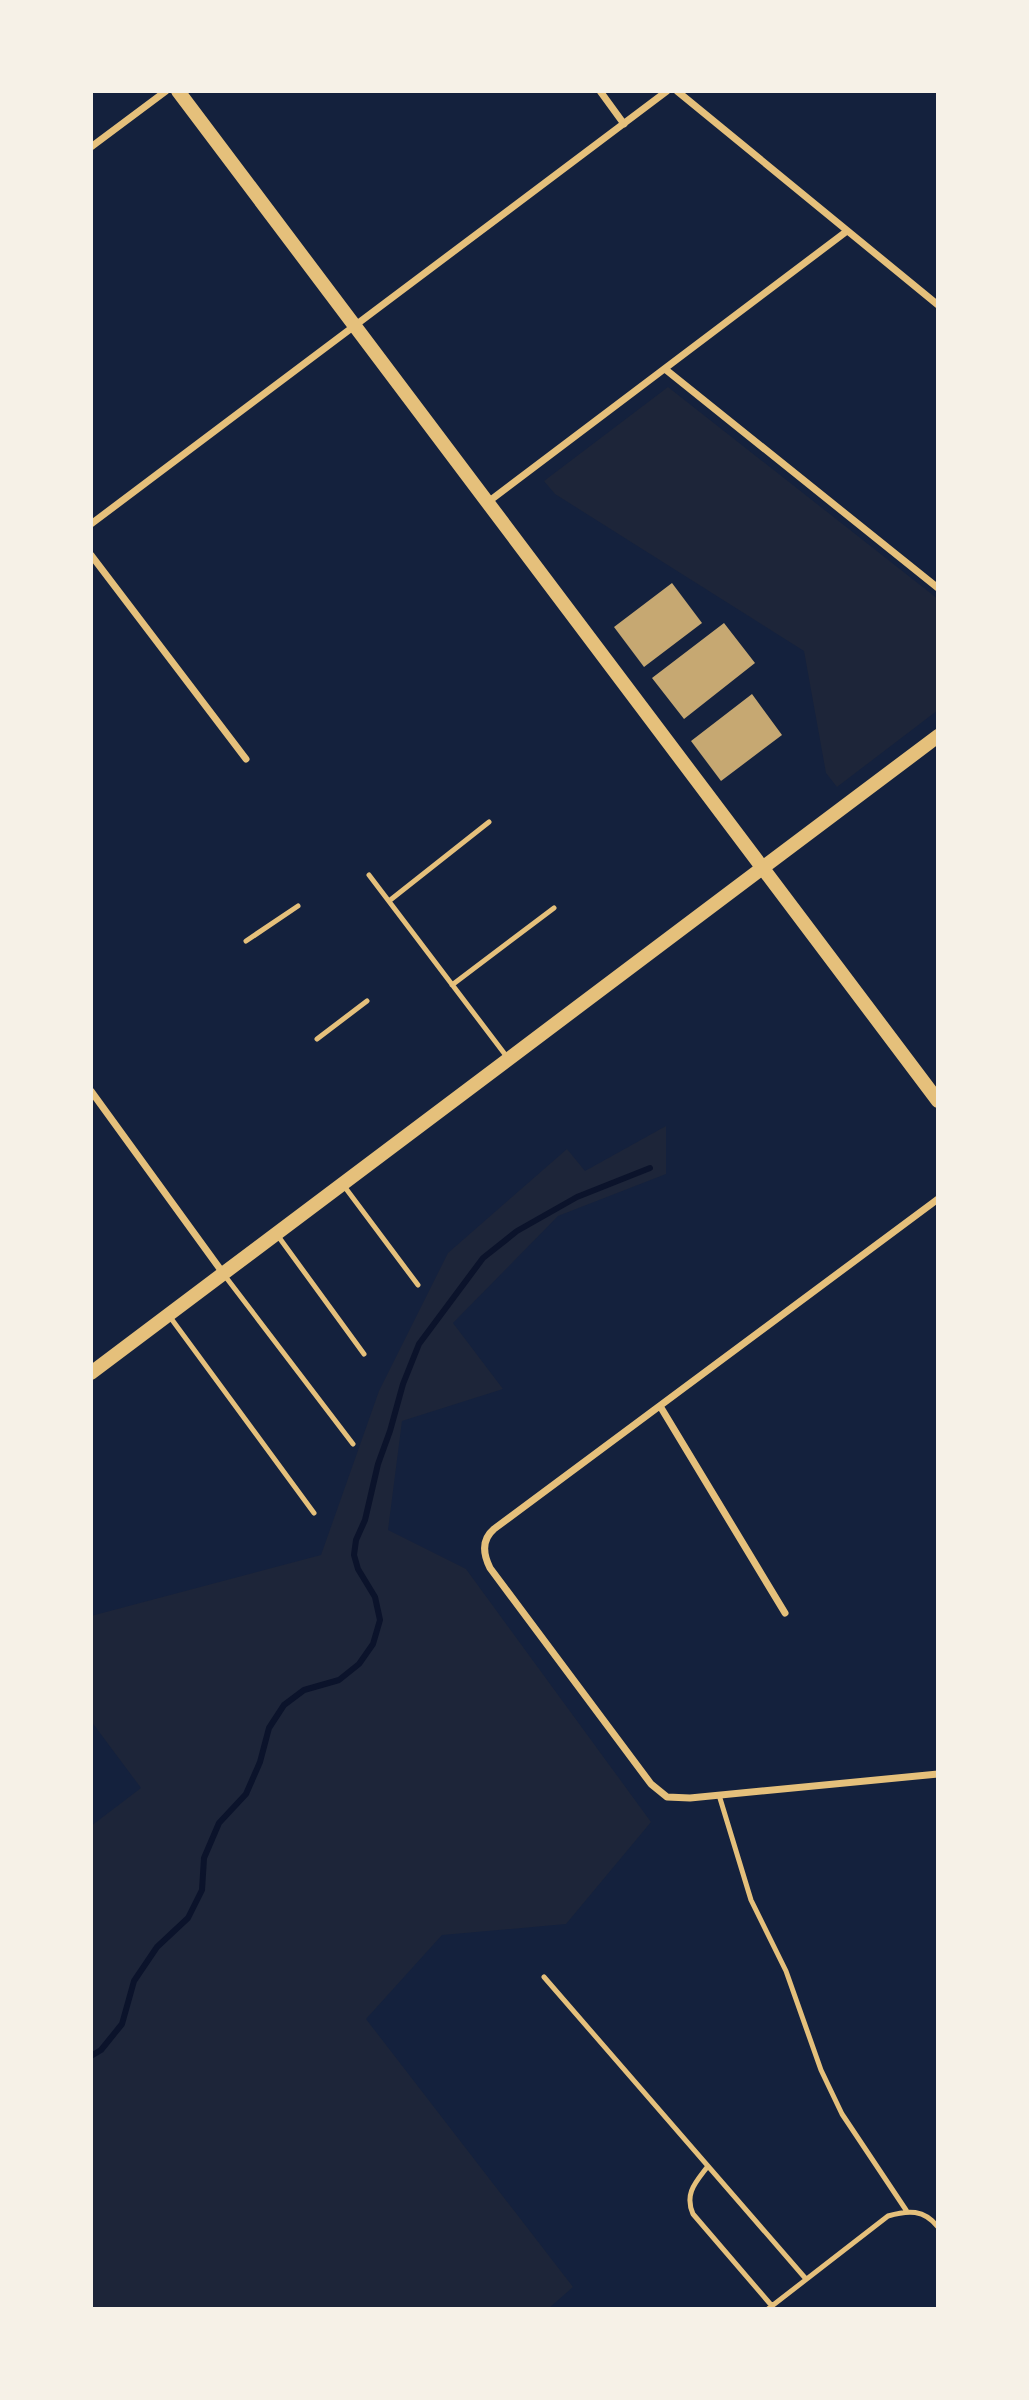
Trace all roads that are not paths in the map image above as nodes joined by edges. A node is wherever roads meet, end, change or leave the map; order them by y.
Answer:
1 (166, 91) edge
2 (178, 91) edge
3 (600, 91) edge
4 (667, 91) edge
5 (677, 91) edge
6 (624, 124) junction
7 (91, 147) edge
8 (848, 230) junction
9 (936, 301) edge
10 (355, 326) junction
11 (665, 369) junction
12 (487, 503) junction
13 (91, 524) edge
14 (91, 555) edge
15 (938, 588) edge
16 (938, 736) edge
17 (246, 759) dead end
18 (489, 822) dead end
19 (762, 868) junction
20 (369, 875) dead end
21 (389, 901) junction
22 (298, 906) dead end
23 (555, 908) dead end
24 (246, 941) dead end
25 (452, 985) junction
26 (367, 1001) dead end
27 (317, 1039) dead end
28 (509, 1059) junction
29 (91, 1091) edge
30 (938, 1101) edge
31 (342, 1184) junction
32 (938, 1199) edge
33 (276, 1234) junction
34 (223, 1273) junction
35 (418, 1285) dead end
36 (168, 1315) junction
37 (364, 1354) dead end
38 (91, 1373) edge
39 (660, 1406) junction
40 (353, 1444) dead end
41 (314, 1513) dead end
42 (785, 1614) dead end
43 (938, 1774) edge
44 (719, 1795) junction
45 (544, 1977) dead end
46 (708, 2166) junction
47 (906, 2210) junction
48 (938, 2227) edge
49 (806, 2279) junction
50 (770, 2307) edge

1 - 7 street
2 - 10 main road
3 - 6 street
4 - 6 street
5 - 8 street
6 - 10 street
8 - 9 street
8 - 11 street
10 - 12 main road
10 - 13 street
11 - 12 street
11 - 15 street
12 - 19 main road
14 - 17 street
16 - 19 main road
18 - 21 lane
19 - 28 main road
19 - 30 main road
20 - 21 lane
21 - 25 lane
22 - 24 lane
23 - 25 lane
25 - 28 lane
26 - 27 lane
28 - 31 main road
29 - 34 street
31 - 33 main road
31 - 35 lane
32 - 39 street
33 - 34 main road
33 - 37 lane
34 - 36 main road
34 - 40 lane
36 - 38 main road
36 - 41 lane
39 - 42 street
39 - 44 street
43 - 44 street
44 - 47 lane
45 - 46 lane
46 - 49 lane
46 - 50 lane
47 - 48 lane
47 - 49 lane
49 - 50 lane

